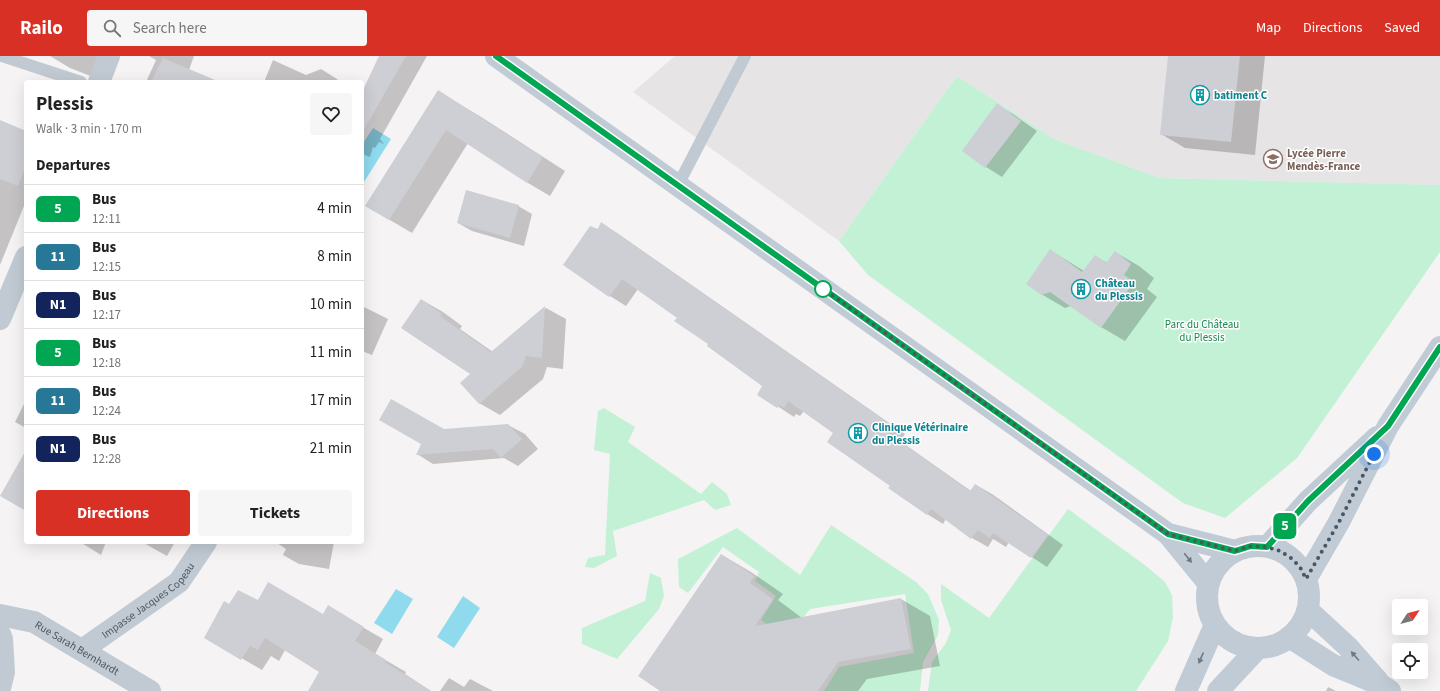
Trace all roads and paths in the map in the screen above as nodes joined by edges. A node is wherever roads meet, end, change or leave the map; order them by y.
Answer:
1 (2, 56) edge
2 (109, 56) edge
3 (496, 56) edge
4 (745, 56) edge
5 (75, 80) edge
6 (100, 80) edge
7 (678, 185) junction
8 (24, 262) edge
9 (0, 319) edge
10 (1440, 347) edge
11 (1388, 426) junction
12 (1168, 534) junction
13 (205, 544) edge
14 (1267, 547) junction
15 (1235, 551) junction
16 (1306, 579) junction
17 (1208, 583) junction
18 (1308, 610) junction
19 (0, 615) edge
20 (1215, 625) junction
21 (0, 634) edge
22 (1290, 638) junction
23 (1258, 648) junction
24 (82, 650) junction
25 (0, 688) edge
26 (1385, 688) edge
27 (150, 691) edge
28 (1186, 691) edge
29 (1218, 691) edge

1 - 5 lane
2 - 6 street
3 - 7 main road
4 - 7 lane
7 - 12 main road
8 - 9 street
10 - 11 main road
11 - 14 main road
11 - 16 main road
12 - 15 main road
12 -> 17 main road
13 - 24 street, Impasse Jacques Copeau
14 - 15 main road
14 - 16 main road
15 - 17 main road
16 - 18 main road
17 - 20 main road
18 - 22 main road
26 -> 18 main road
19 - 24 street, Rue Sarah Bernhardt
20 - 23 main road
20 -> 28 main road
21 - 25 street
22 - 23 main road
22 - 26 main road
23 - 29 main road
24 - 27 street, Rue Sarah Bernhardt

